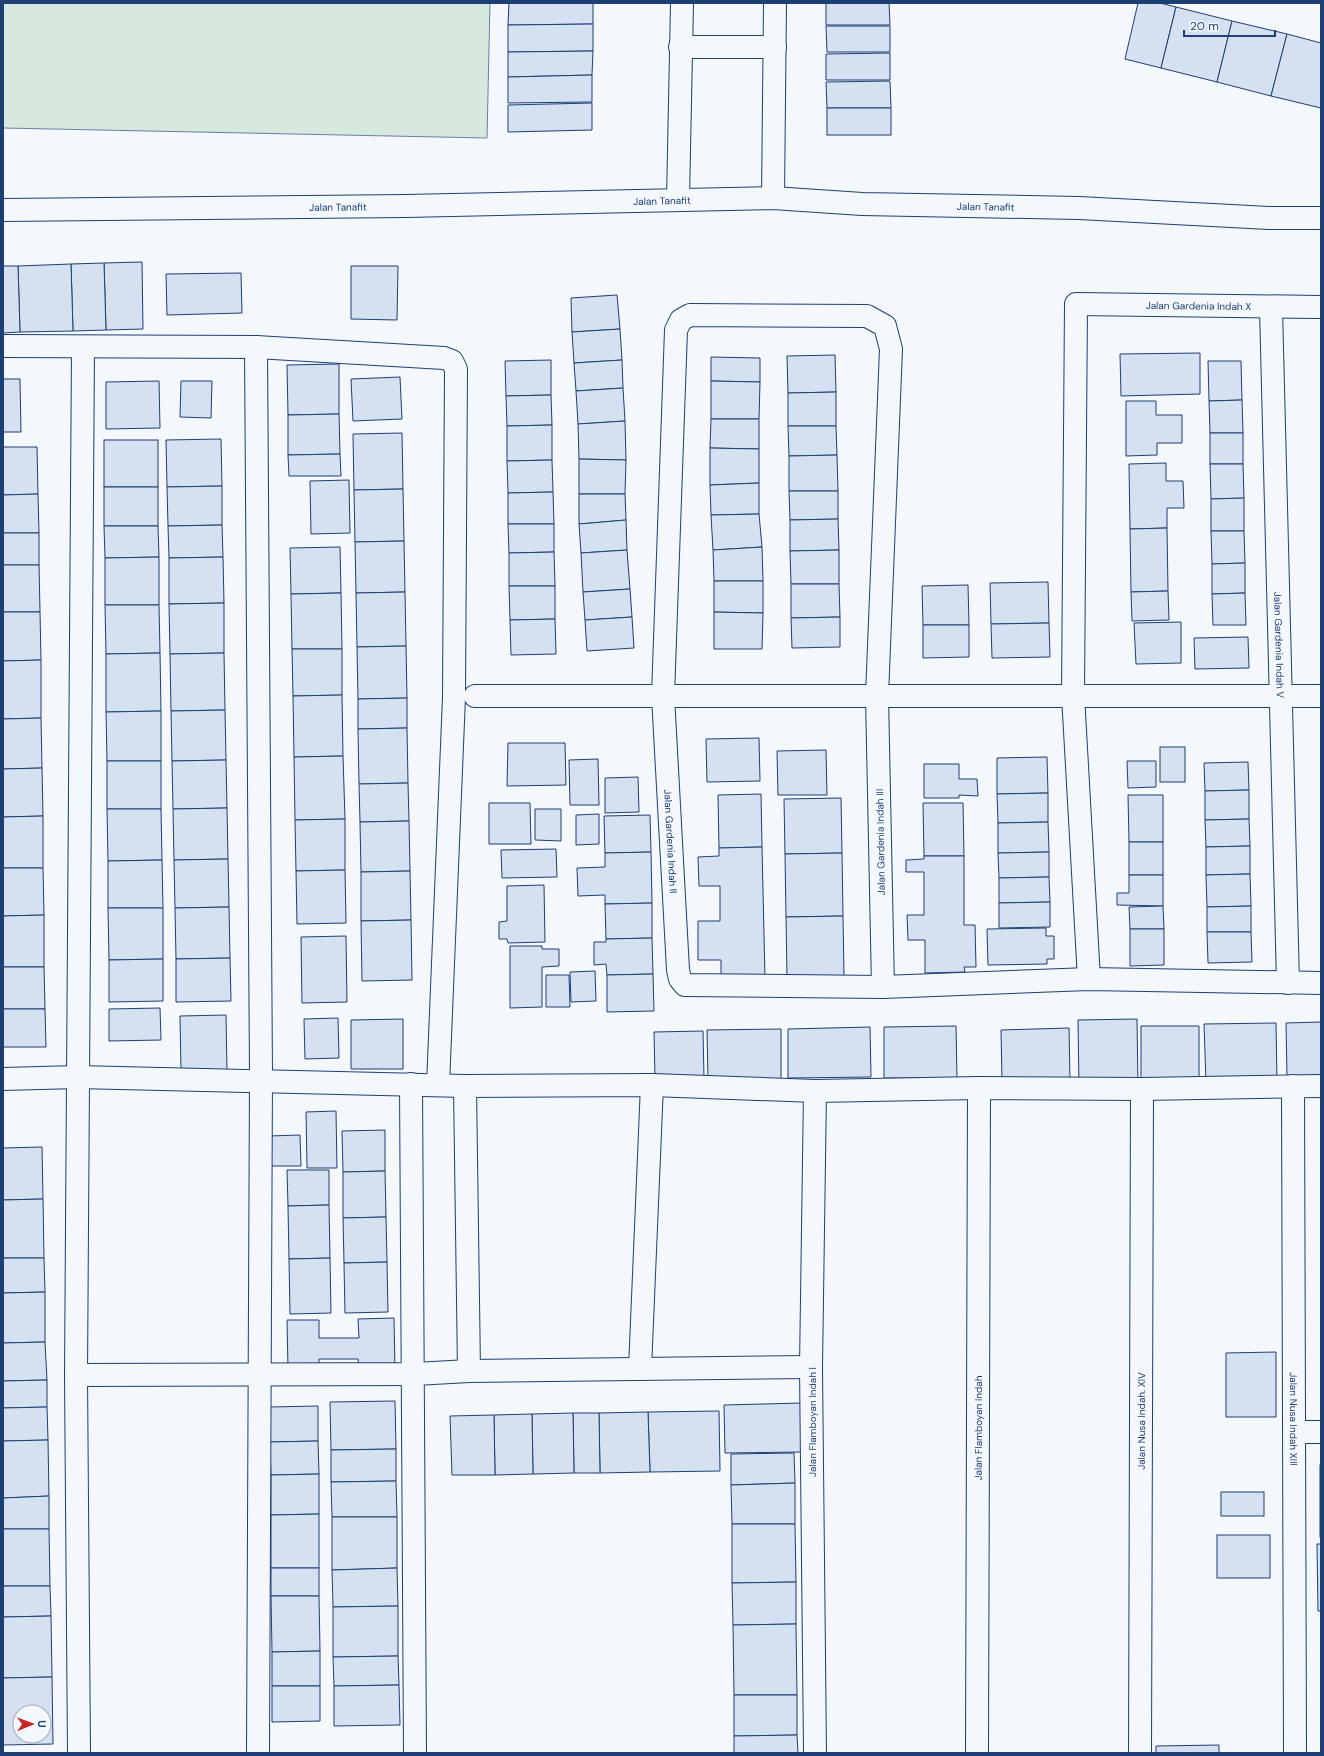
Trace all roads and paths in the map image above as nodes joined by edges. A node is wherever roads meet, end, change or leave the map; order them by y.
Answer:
1 (682, 3) edge
2 (775, 3) edge
3 (775, 47) junction
4 (680, 48) junction
5 (773, 198) junction
6 (678, 200) junction
7 (3, 210) edge
8 (1321, 218) edge
9 (1321, 307) edge
10 (1271, 308) junction
11 (3, 346) edge
12 (83, 347) junction
13 (256, 347) junction
14 (1073, 695) junction
15 (475, 696) dead end
16 (663, 696) junction
17 (877, 696) junction
18 (1280, 696) junction
19 (1321, 696) edge
20 (1089, 979) junction
21 (1288, 983) junction
22 (1321, 983) edge
23 (883, 987) junction
24 (77, 1077) junction
25 (3, 1079) edge
26 (260, 1082) junction
27 (412, 1084) junction
28 (438, 1085) junction
29 (465, 1086) junction
30 (652, 1086) junction
31 (1293, 1086) junction
32 (1321, 1086) edge
33 (1142, 1090) junction
34 (815, 1091) junction
35 (979, 1098) junction
36 (811, 1368) junction
37 (640, 1369) junction
38 (469, 1371) junction
39 (259, 1374) junction
40 (415, 1374) junction
41 (76, 1375) junction
42 (1294, 1432) junction
43 (1321, 1432) edge
44 (79, 1753) edge
45 (258, 1753) edge
46 (415, 1753) edge
47 (815, 1753) edge
48 (977, 1753) edge
49 (1140, 1753) edge
50 (1295, 1753) edge

1 - 4 street
2 - 3 street
3 - 4 street
3 - 5 street
4 - 6 street
5 - 6 street, Jalan Tanafit
5 - 8 street, Jalan Tanafit
6 - 7 street, Jalan Tanafit
9 - 10 street, Jalan Gardenia Indah X
10 - 14 street, Jalan Gardenia Indah X
10 - 18 street, Jalan Gardenia Indah V
11 - 12 street
12 - 13 street
12 - 24 street
13 - 26 street
13 - 28 street
14 - 17 street
14 - 18 street
14 - 20 street
15 - 16 street
16 - 17 street
16 - 17 street, Jalan Gardenia Indah III
16 - 23 street, Jalan Gardenia Indah II
17 - 23 street, Jalan Gardenia Indah III
18 - 19 street
18 - 21 street, Jalan Gardenia Indah V
20 - 21 street
20 - 23 street
21 - 22 street
24 - 25 street
24 - 26 street
24 - 41 street
26 - 27 street
26 - 39 street
27 - 28 street
27 - 40 street
28 - 29 street
29 - 30 street
29 - 38 street
30 - 34 street
30 - 37 street
31 - 32 street
31 - 33 street
31 - 42 street, Jalan Nusa Indah XIII
33 - 35 street
33 - 49 street, Jalan Nusa Indah. XIV
34 - 35 street
34 - 36 street, Jalan Flamboyan Indah I
35 - 48 street, Jalan Flamboyan Indah
36 - 37 street
36 - 47 street, Jalan Flamboyan Indah I
37 - 38 street
38 - 40 street
39 - 40 street
39 - 41 street
39 - 45 street
40 - 46 street
41 - 44 street
42 - 43 street
42 - 50 street, Jalan Nusa Indah XIII

